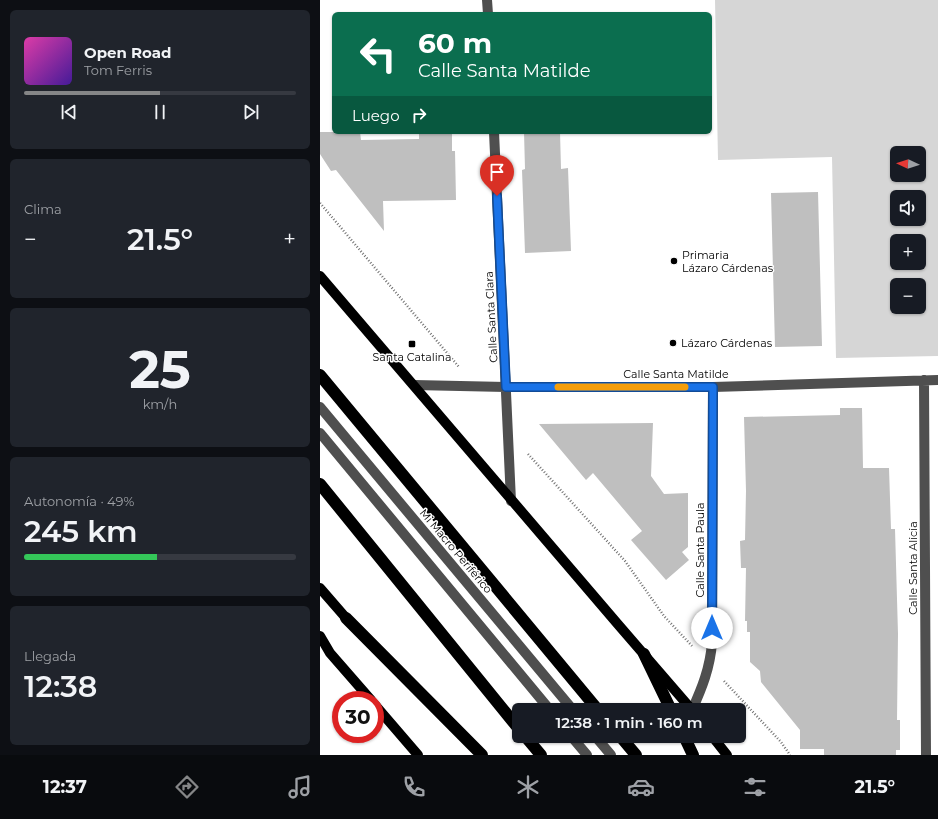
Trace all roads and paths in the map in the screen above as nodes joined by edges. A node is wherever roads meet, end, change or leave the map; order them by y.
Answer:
1 (487, 0) edge
2 (488, 12) edge
3 (494, 134) edge
4 (320, 203) edge
5 (320, 276) edge
6 (320, 375) edge
7 (924, 380) junction
8 (938, 380) edge
9 (414, 385) junction
10 (474, 386) junction
11 (506, 387) junction
12 (713, 387) junction
13 (320, 407) edge
14 (508, 429) junction
15 (320, 433) edge
16 (320, 484) edge
17 (511, 501) junction
18 (320, 588) edge
19 (346, 618) joint
20 (320, 636) edge
21 (644, 654) junction
22 (709, 664) junction
23 (363, 691) edge
24 (544, 703) edge
25 (567, 703) edge
26 (592, 703) edge
27 (668, 703) edge
28 (686, 703) edge
29 (695, 703) edge
30 (384, 715) edge
31 (512, 719) edge
32 (531, 743) edge
33 (577, 743) edge
34 (601, 743) edge
35 (626, 743) edge
36 (688, 743) edge
37 (718, 743) edge
38 (418, 755) edge
39 (482, 755) edge
40 (540, 755) edge
41 (587, 755) edge
42 (611, 755) edge
43 (636, 755) edge
44 (694, 755) edge
45 (727, 755) edge
46 (790, 755) edge
47 (926, 755) edge

1 - 2 street
3 - 11 street, Calle Santa Clara
4 - 10 path
5 - 9 main road
6 - 26 highway
7 - 8 street, Calle Santa Matilde
7 - 12 street, Calle Santa Matilde
7 - 47 street, Calle Santa Alicia
9 - 10 street, Calle Santa Matilde
9 - 17 main road
10 - 11 street, Calle Santa Matilde
11 - 12 street, Calle Santa Matilde
11 - 14 street, Calle Santa Clara
12 - 22 street, Calle Santa Paula
13 - 25 street, Mi Macro Periférico
14 - 17 street, Calle Santa Clara
14 - 22 path
15 - 24 street
16 - 31 highway
17 - 21 main road
18 - 19 main road
19 - 39 highway
20 - 23 main road
21 - 27 highway
21 - 28 main road
22 - 29 street, Calle Santa Paula
22 - 46 path
30 - 38 main road
32 - 40 highway
33 - 41 street
34 - 42 street
35 - 43 highway
36 - 44 highway
37 - 45 main road

